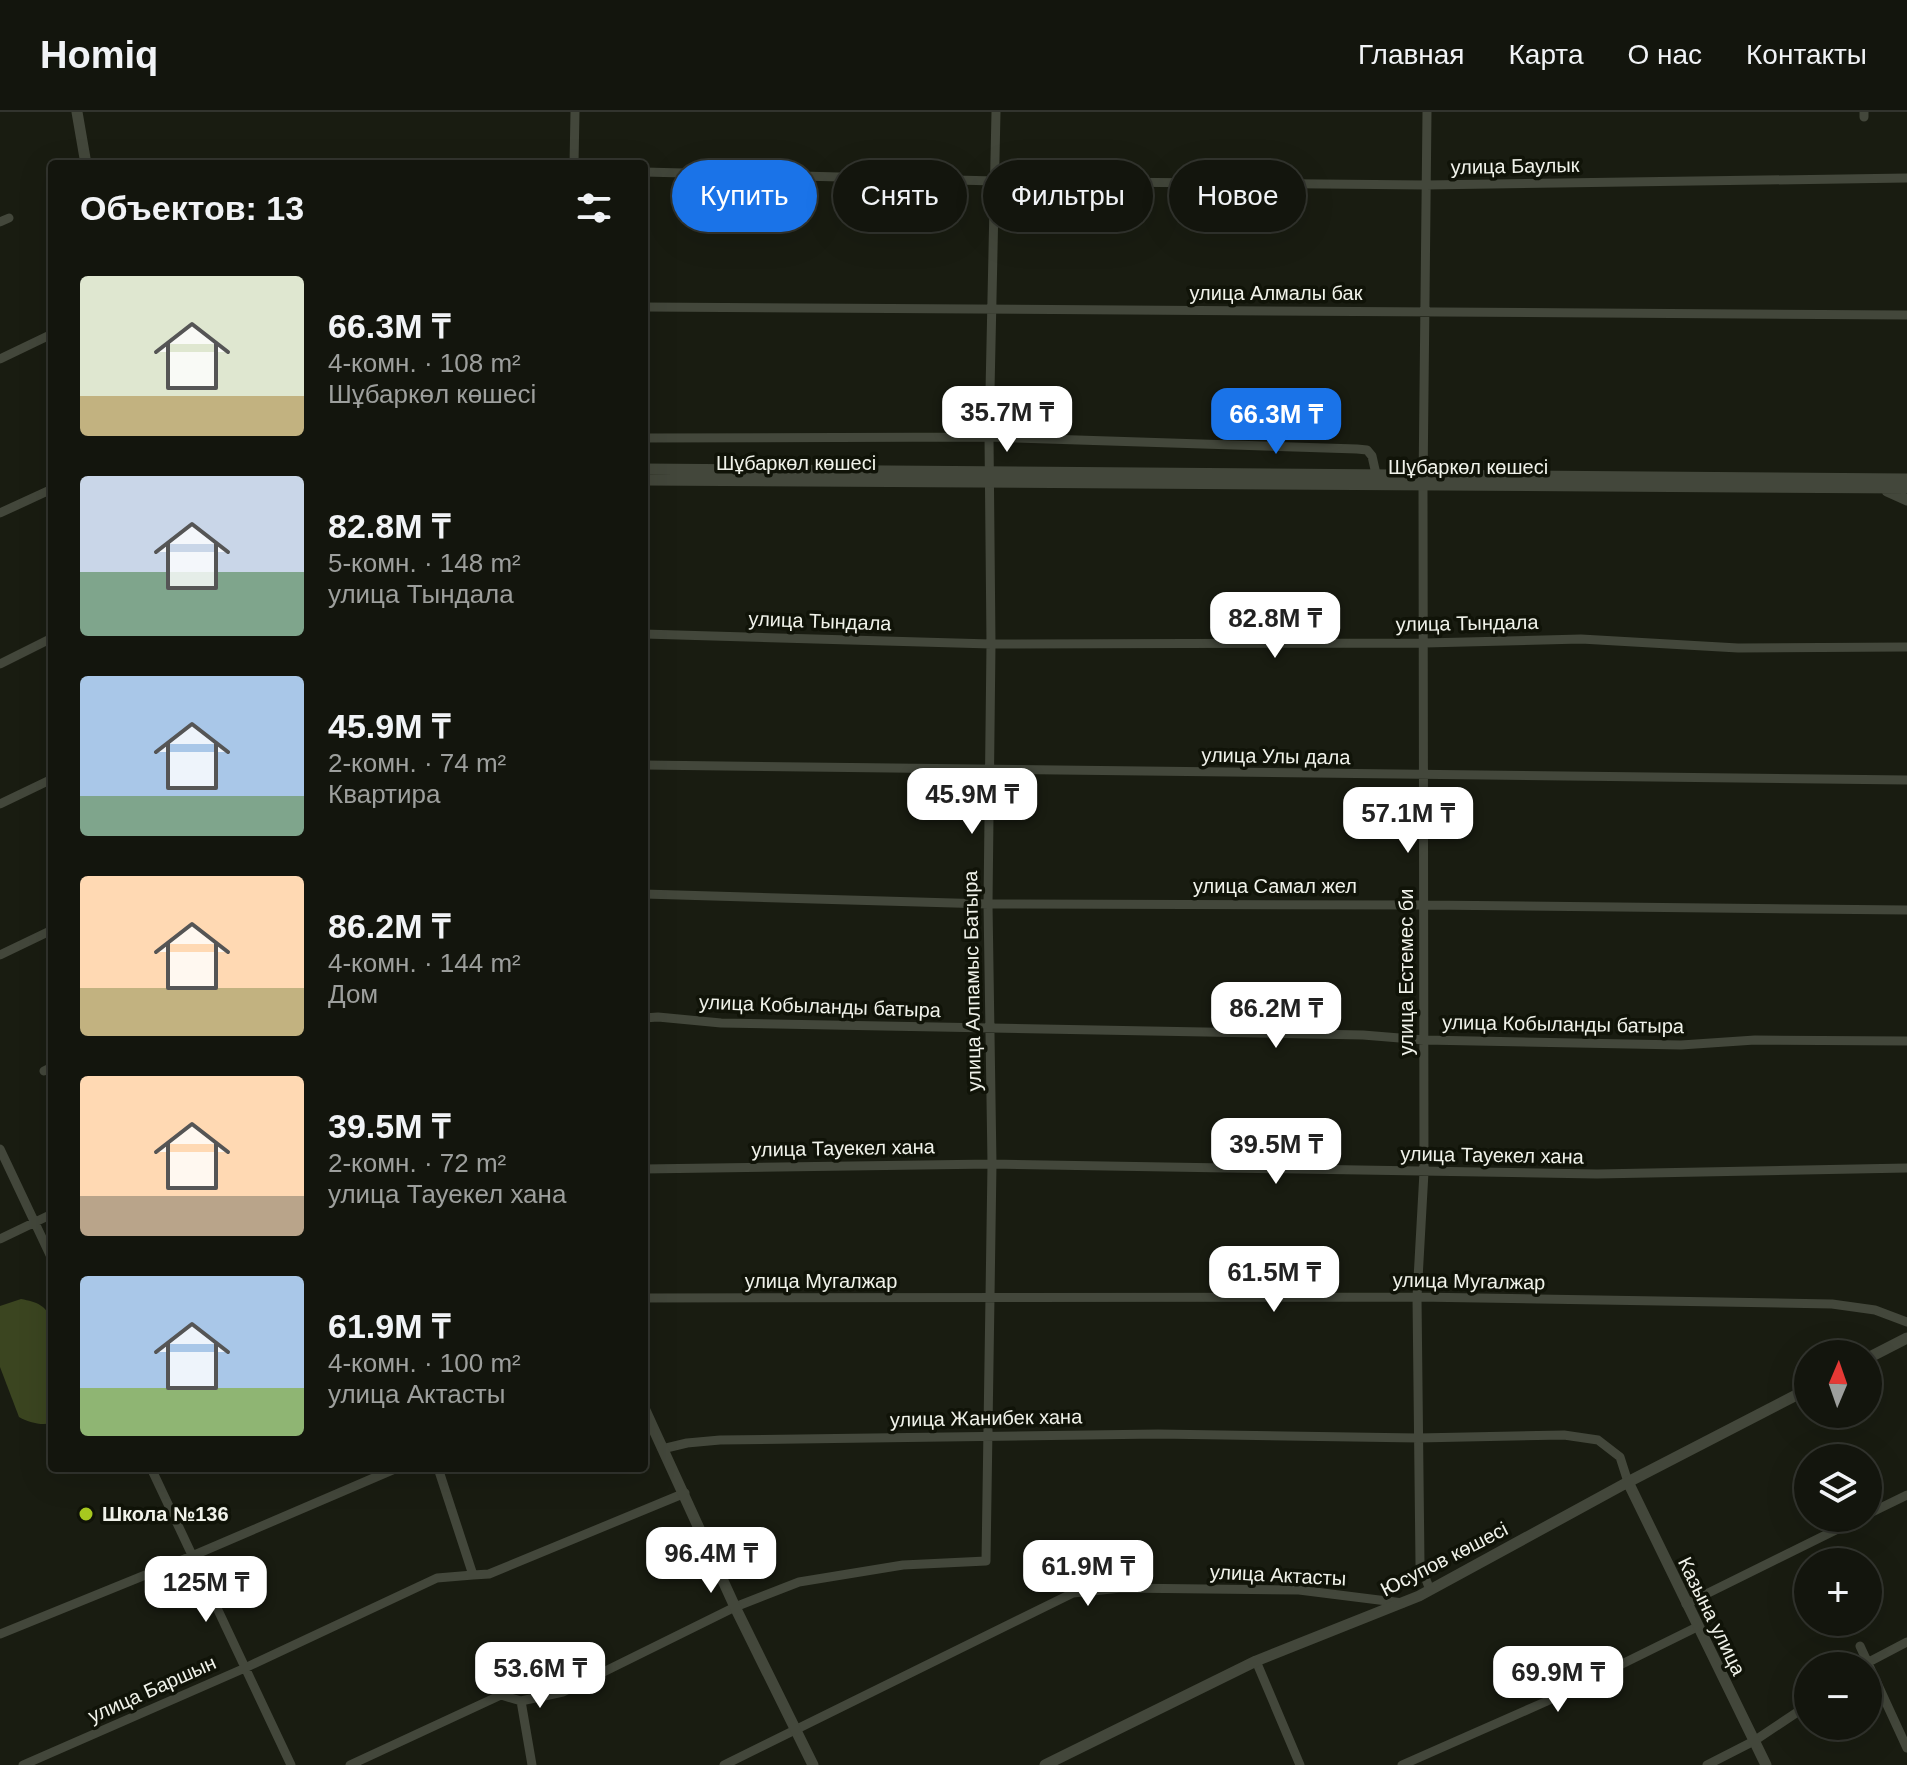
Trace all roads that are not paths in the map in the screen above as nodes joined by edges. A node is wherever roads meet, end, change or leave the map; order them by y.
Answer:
1 (77, 112) edge
2 (575, 112) edge
3 (996, 112) edge
4 (1427, 112) edge
5 (85, 160) edge
6 (574, 160) edge
7 (995, 160) edge
8 (648, 172) edge
9 (1907, 178) edge
10 (983, 181) edge
11 (1153, 182) edge
12 (1426, 185) junction
13 (994, 232) edge
14 (648, 307) edge
15 (993, 309) junction
16 (1426, 312) junction
17 (1907, 315) edge
18 (48, 336) edge
19 (0, 359) edge
20 (989, 437) junction
21 (648, 438) edge
22 (1907, 467) edge
23 (648, 469) edge
24 (1376, 474) junction
25 (989, 477) junction
26 (1423, 479) junction
27 (1907, 479) edge
28 (648, 480) edge
29 (1875, 483) junction
30 (1907, 488) edge
31 (48, 491) edge
32 (1907, 500) edge
33 (0, 513) edge
34 (648, 634) edge
35 (48, 640) edge
36 (1425, 643) junction
37 (991, 644) junction
38 (1907, 647) edge
39 (0, 664) edge
40 (648, 765) edge
41 (990, 771) junction
42 (1425, 776) junction
43 (1907, 780) edge
44 (48, 781) edge
45 (0, 804) edge
46 (648, 894) edge
47 (988, 904) junction
48 (1424, 905) junction
49 (1907, 910) edge
50 (48, 932) edge
51 (0, 955) edge
52 (648, 1018) edge
53 (990, 1030) junction
54 (1424, 1040) junction
55 (1907, 1041) edge
56 (0, 1149) edge
57 (992, 1164) junction
58 (1907, 1168) edge
59 (648, 1169) edge
60 (1424, 1172) junction
61 (48, 1216) edge
62 (34, 1222) junction
63 (0, 1239) edge
64 (48, 1251) edge
65 (1417, 1297) junction
66 (648, 1298) edge
67 (991, 1299) junction
68 (1907, 1322) edge
69 (1907, 1338) edge
70 (1882, 1351) edge
71 (1794, 1396) edge
72 (648, 1417) edge
73 (987, 1435) junction
74 (1418, 1438) junction
75 (662, 1449) junction
76 (153, 1472) edge
77 (388, 1472) edge
78 (439, 1472) edge
79 (1628, 1482) junction
80 (685, 1493) junction
81 (1907, 1495) edge
82 (1882, 1507) edge
83 (1832, 1532) edge
84 (192, 1556) junction
85 (473, 1575) junction
86 (1430, 1590) junction
87 (1403, 1603) junction
88 (1686, 1604) junction
89 (735, 1607) junction
90 (1697, 1627) junction
91 (0, 1634) edge
92 (1907, 1642) edge
93 (1860, 1646) dead end
94 (1862, 1652) edge
95 (1882, 1655) edge
96 (1256, 1661) junction
97 (245, 1668) junction
98 (1882, 1698) edge
99 (521, 1701) junction
100 (1794, 1714) edge
101 (797, 1730) junction
102 (1754, 1741) junction
103 (1907, 1748) edge
104 (23, 1765) edge
105 (291, 1765) edge
106 (350, 1765) edge
107 (532, 1765) edge
108 (724, 1765) edge
109 (813, 1765) edge
110 (1045, 1765) edge
111 (1300, 1765) edge
112 (1402, 1765) edge
113 (1707, 1765) edge
114 (1766, 1765) edge

1 - 5 street
2 - 6 street
3 - 7 street, улица Алпамыс Батыра
4 - 12 street, улица Естемес би
8 - 10 street, улица Баулык
9 - 12 street, улица Баулык
11 - 12 street, улица Баулык
12 - 16 street, улица Естемес би
13 - 15 street, улица Алпамыс Батыра
14 - 15 street, улица Алмалы бак
15 - 16 street, улица Алмалы бак
15 - 20 street, улица Алпамыс Батыра
16 - 17 street, улица Алмалы бак
16 - 26 street, улица Естемес би
18 - 19 street
20 - 21 street, Шұбаркөл көшесі
20 - 24 street, Шұбаркөл көшесі
20 - 25 street, улица Алпамыс Батыра
22 - 29 street
23 - 25 street, Шұбаркөл көшесі
24 - 25 street, Шұбаркөл көшесі
24 - 26 street, Шұбаркөл көшесі
25 - 26 street, Шұбаркөл көшесі
25 - 28 street, Шұбаркөл көшесі
25 - 37 street, улица Алпамыс Батыра
26 - 29 street, Шұбаркөл көшесі
26 - 36 street, улица Естемес би
27 - 29 street, Шұбаркөл көшесі
29 - 30 street, Шұбаркөл көшесі
29 - 32 street
31 - 33 street
34 - 37 street, улица Тындала
35 - 39 street
36 - 37 street, улица Тындала
36 - 38 street, улица Тындала
36 - 42 street, улица Естемес би
37 - 41 street, улица Алпамыс Батыра
40 - 41 street, улица Улы дала
41 - 42 street, улица Улы дала
41 - 47 street, улица Алпамыс Батыра
42 - 43 street, улица Улы дала
42 - 48 street, улица Естемес би
44 - 45 street
46 - 47 street, улица Самал жел
47 - 48 street, улица Самал жел
47 - 53 street, улица Алпамыс Батыра
48 - 49 street, улица Самал жел
48 - 54 street, улица Естемес би
50 - 51 street
52 - 53 street, улица Кобыланды батыра
53 - 54 street, улица Кобыланды батыра
53 - 57 street, улица Алпамыс Батыра
54 - 55 street, улица Кобыланды батыра
54 - 60 street, улица Естемес би
56 - 62 street
57 - 59 street, улица Тауекел хана
57 - 60 street, улица Тауекел хана
57 - 67 street, улица Алпамыс Батыра
58 - 60 street, улица Тауекел хана
60 - 65 street, улица Естемес би
61 - 62 street
62 - 63 street
62 - 64 street
65 - 67 street, улица Мугалжар
65 - 68 street, улица Мугалжар
65 - 74 street, улица Естемес би
66 - 67 street, улица Мугалжар
67 - 73 street, улица Алпамыс Батыра
69 - 70 street
71 - 79 street, Юсупов көшесі
72 - 75 street
73 - 74 street, улица Жанибек хана
73 - 75 street, улица Жанибек хана
73 - 89 street, улица Алпамыс Батыра
74 - 79 street, улица Жанибек хана
74 - 86 street, улица Естемес би
75 - 80 street
76 - 84 street
77 - 84 street
78 - 85 street
79 - 86 street, Юсупов көшесі
79 - 88 street, Казына улица
80 - 85 street, улица Баршын
80 - 89 street
81 - 82 street
83 - 88 street
84 - 91 street
84 - 97 street
85 - 97 street, улица Баршын
86 - 87 street, Юсупов көшесі
87 - 96 street, Юсупов көшесі
87 - 101 street, улица Актасты
88 - 90 street, Казына улица
89 - 99 street
89 - 101 street
90 - 102 street, Казына улица
90 - 112 street
92 - 95 street
93 - 94 street
96 - 110 street, Юсупов көшесі
96 - 111 street
97 - 104 street, улица Баршын
97 - 105 street
98 - 103 street
99 - 106 street
99 - 107 street
100 - 102 street
101 - 108 street, улица Актасты
101 - 109 street
102 - 113 street
102 - 114 street, Казына улица

